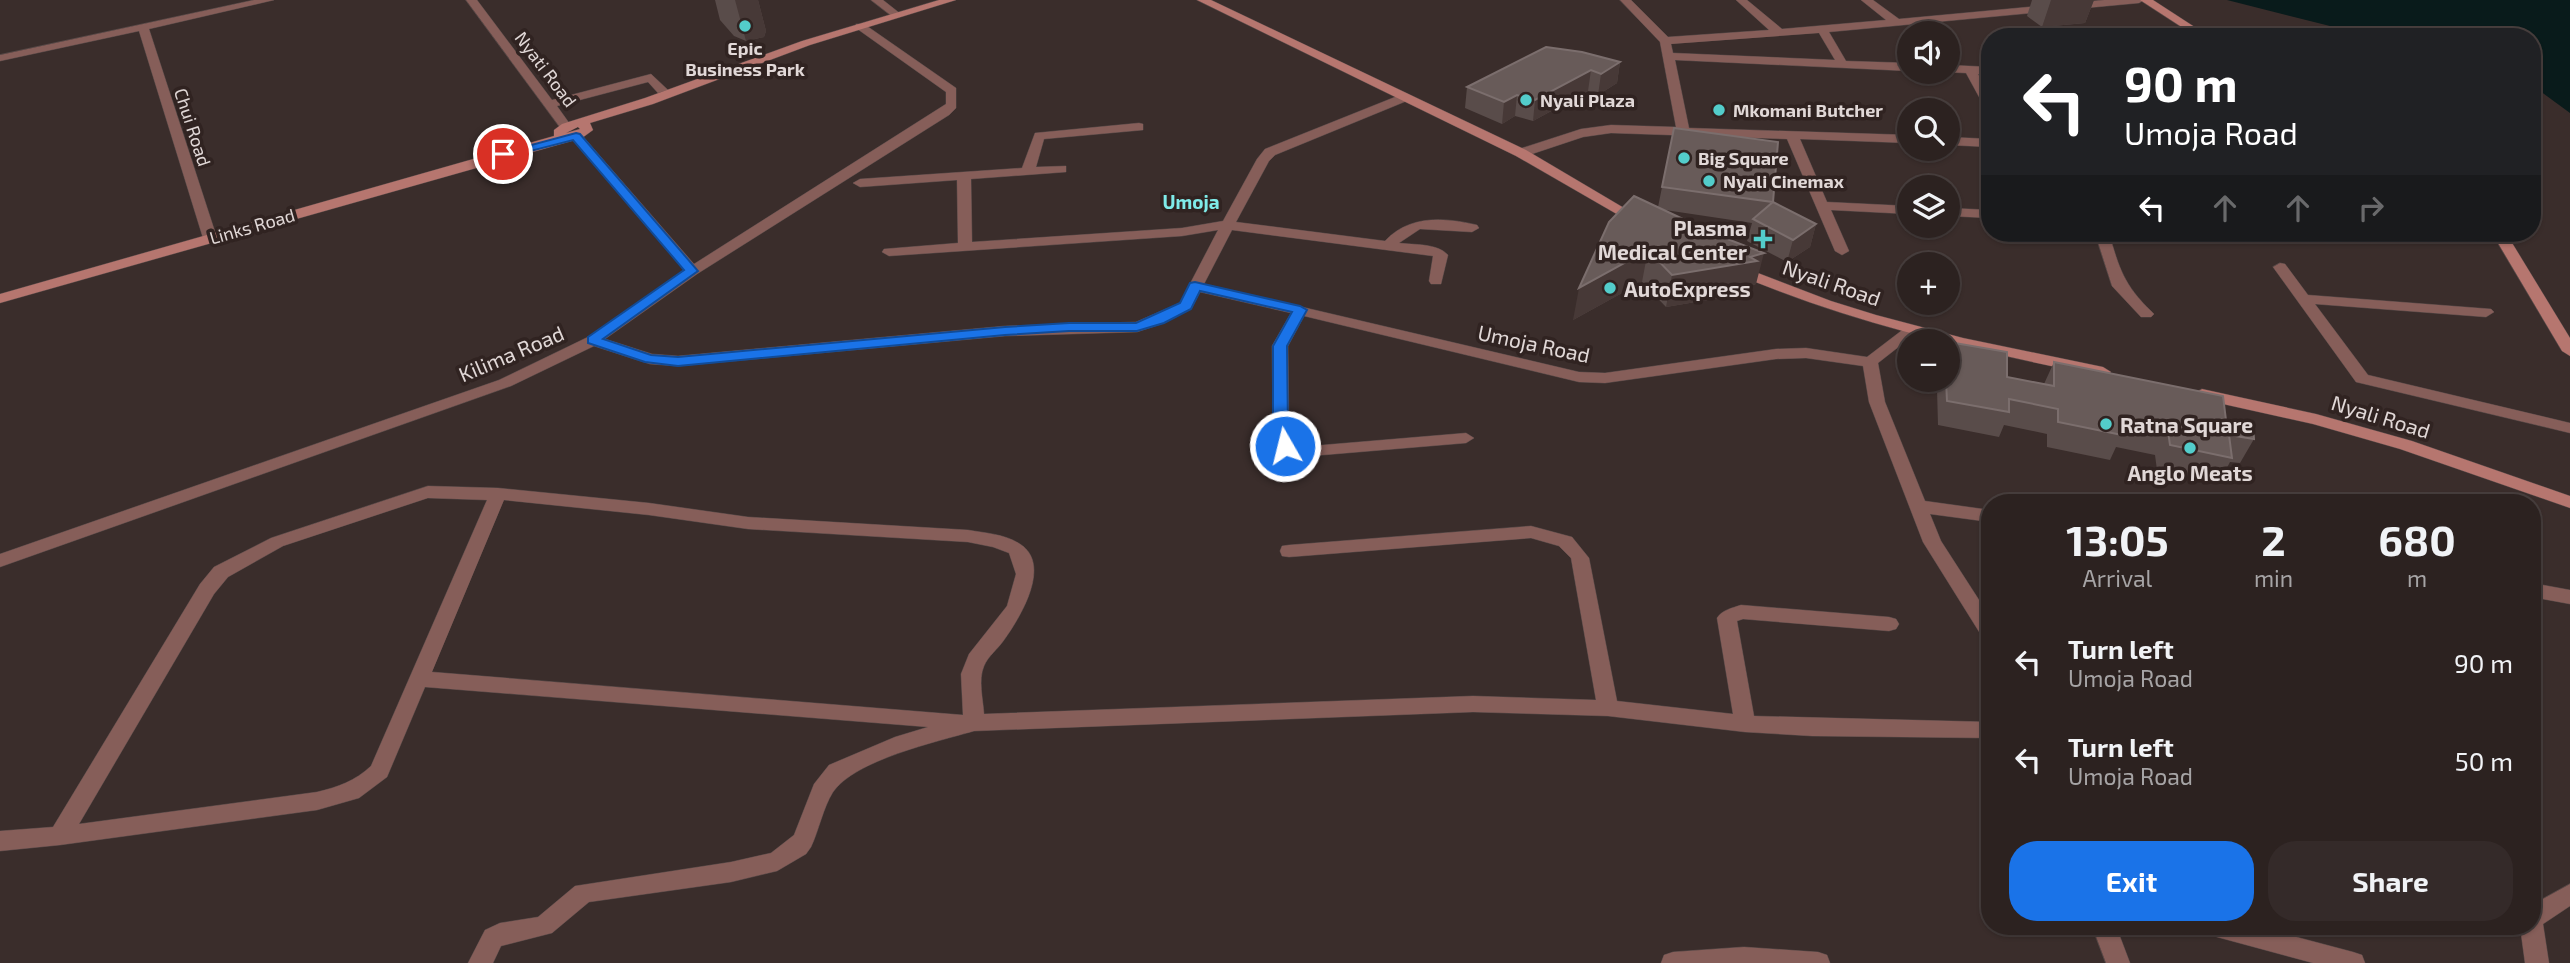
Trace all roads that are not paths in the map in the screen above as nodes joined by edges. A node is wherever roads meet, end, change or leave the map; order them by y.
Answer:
1 (269, 0) edge
2 (471, 0) edge
3 (876, 0) edge
4 (951, 0) edge
5 (1202, 0) edge
6 (1625, 0) edge
7 (1741, 0) edge
8 (1866, 0) edge
9 (1991, 0) edge
10 (2139, 0) edge
11 (2145, 0) edge
12 (2009, 12) junction
13 (897, 15) junction
14 (1896, 22) junction
15 (860, 26) junction
16 (143, 28) junction
17 (2190, 28) edge
18 (1822, 29) junction
19 (1779, 33) junction
20 (1665, 41) junction
21 (1666, 56) junction
22 (0, 58) edge
23 (1842, 63) junction
24 (638, 65) dead end
25 (1897, 66) edge
26 (1960, 70) edge
27 (1970, 70) junction
28 (1981, 71) edge
29 (651, 78) junction
30 (662, 90) dead end
31 (1981, 90) edge
32 (1405, 97) junction
33 (551, 104) junction
34 (1139, 127) dead end
35 (1684, 129) junction
36 (572, 131) junction
37 (1791, 134) junction
38 (1897, 138) edge
39 (1960, 142) edge
40 (1981, 143) edge
41 (1521, 153) junction
42 (1061, 169) dead end
43 (1028, 172) junction
44 (964, 177) junction
45 (859, 183) dead end
46 (1823, 206) junction
47 (1897, 209) edge
48 (1960, 213) edge
49 (1981, 214) edge
50 (1226, 225) junction
51 (1650, 227) edge
52 (1472, 228) dead end
53 (209, 238) junction
54 (2104, 242) edge
55 (2504, 242) edge
56 (1390, 244) junction
57 (965, 246) junction
58 (1842, 251) dead end
59 (889, 252) dead end
60 (1720, 261) edge
61 (2280, 267) dead end
62 (692, 271) junction
63 (1436, 281) dead end
64 (1195, 286) junction
65 (0, 299) edge
66 (2304, 299) junction
67 (1300, 310) junction
68 (2486, 312) dead end
69 (2146, 314) dead end
70 (1904, 329) edge
71 (593, 340) junction
72 (1897, 341) edge
73 (1960, 342) edge
74 (2570, 351) edge
75 (1870, 362) junction
76 (2123, 377) edge
77 (2189, 391) edge
78 (2570, 428) edge
79 (1466, 438) dead end
80 (498, 494) junction
81 (2569, 501) edge
82 (1918, 506) junction
83 (1981, 515) edge
84 (1289, 551) dead end
85 (0, 561) edge
86 (2541, 592) edge
87 (2570, 597) edge
88 (1981, 620) edge
89 (1889, 624) dead end
90 (419, 679) junction
91 (1608, 708) junction
92 (974, 723) junction
93 (1745, 724) junction
94 (1981, 730) edge
95 (60, 836) junction
96 (0, 841) edge
97 (2570, 894) edge
98 (2541, 912) edge
99 (2107, 935) edge
100 (2250, 935) edge
101 (2533, 935) edge
102 (480, 963) edge
103 (1673, 963) edge
104 (1818, 963) edge
105 (2118, 963) edge
106 (2353, 963) edge
107 (2537, 963) edge

1 - 16 street
2 - 33 street, Nyati Road
3 - 13 street
4 - 13 main road, Links Road
5 - 32 main road
6 - 20 street
7 - 19 street
8 - 14 street
9 - 12 street
10 - 12 street
11 - 17 main road
12 - 14 street
13 - 15 main road, Links Road
14 - 18 street
15 - 36 main road, Links Road
15 - 62 street, Kilima Road
16 - 22 street
16 - 53 street, Chui Road
18 - 19 street
18 - 23 street
19 - 20 street
20 - 21 street
21 - 23 street
21 - 35 street
23 - 25 street
24 - 29 street
26 - 27 street
27 - 28 street
27 - 31 street
29 - 30 street
29 - 33 street
32 - 41 main road
32 - 50 street
33 - 36 street, Nyati Road
34 - 43 street
35 - 37 street
35 - 41 street
36 - 53 main road, Links Road
36 - 62 street, Nyati Road
37 - 38 street
37 - 46 street
39 - 40 street
41 - 51 main road
42 - 43 street
43 - 44 street
44 - 45 street
44 - 57 street
46 - 47 street
46 - 58 street
48 - 49 street
50 - 56 street
50 - 57 street
50 - 64 street
52 - 56 street
53 - 65 main road, Links Road
54 - 69 street
55 - 74 main road
56 - 63 street
57 - 59 street
60 - 70 main road, Nyali Road
61 - 66 street
62 - 71 street, Kilima Road
64 - 67 street, Umoja Road
64 - 71 street
66 - 68 street
66 - 78 street
67 - 75 street, Umoja Road
67 - 79 street
71 - 85 street, Kilima Road
72 - 75 street
73 - 76 main road, Nyali Road
75 - 82 street
77 - 81 main road, Nyali Road
80 - 90 street
80 - 92 street
80 - 95 street
82 - 83 street
82 - 88 street
84 - 91 street
86 - 87 street
89 - 93 street
90 - 92 street
90 - 95 street
91 - 92 street
91 - 93 street
92 - 102 street
93 - 94 street
95 - 96 street
97 - 98 street
99 - 105 street
100 - 106 street
101 - 107 street
103 - 104 street

